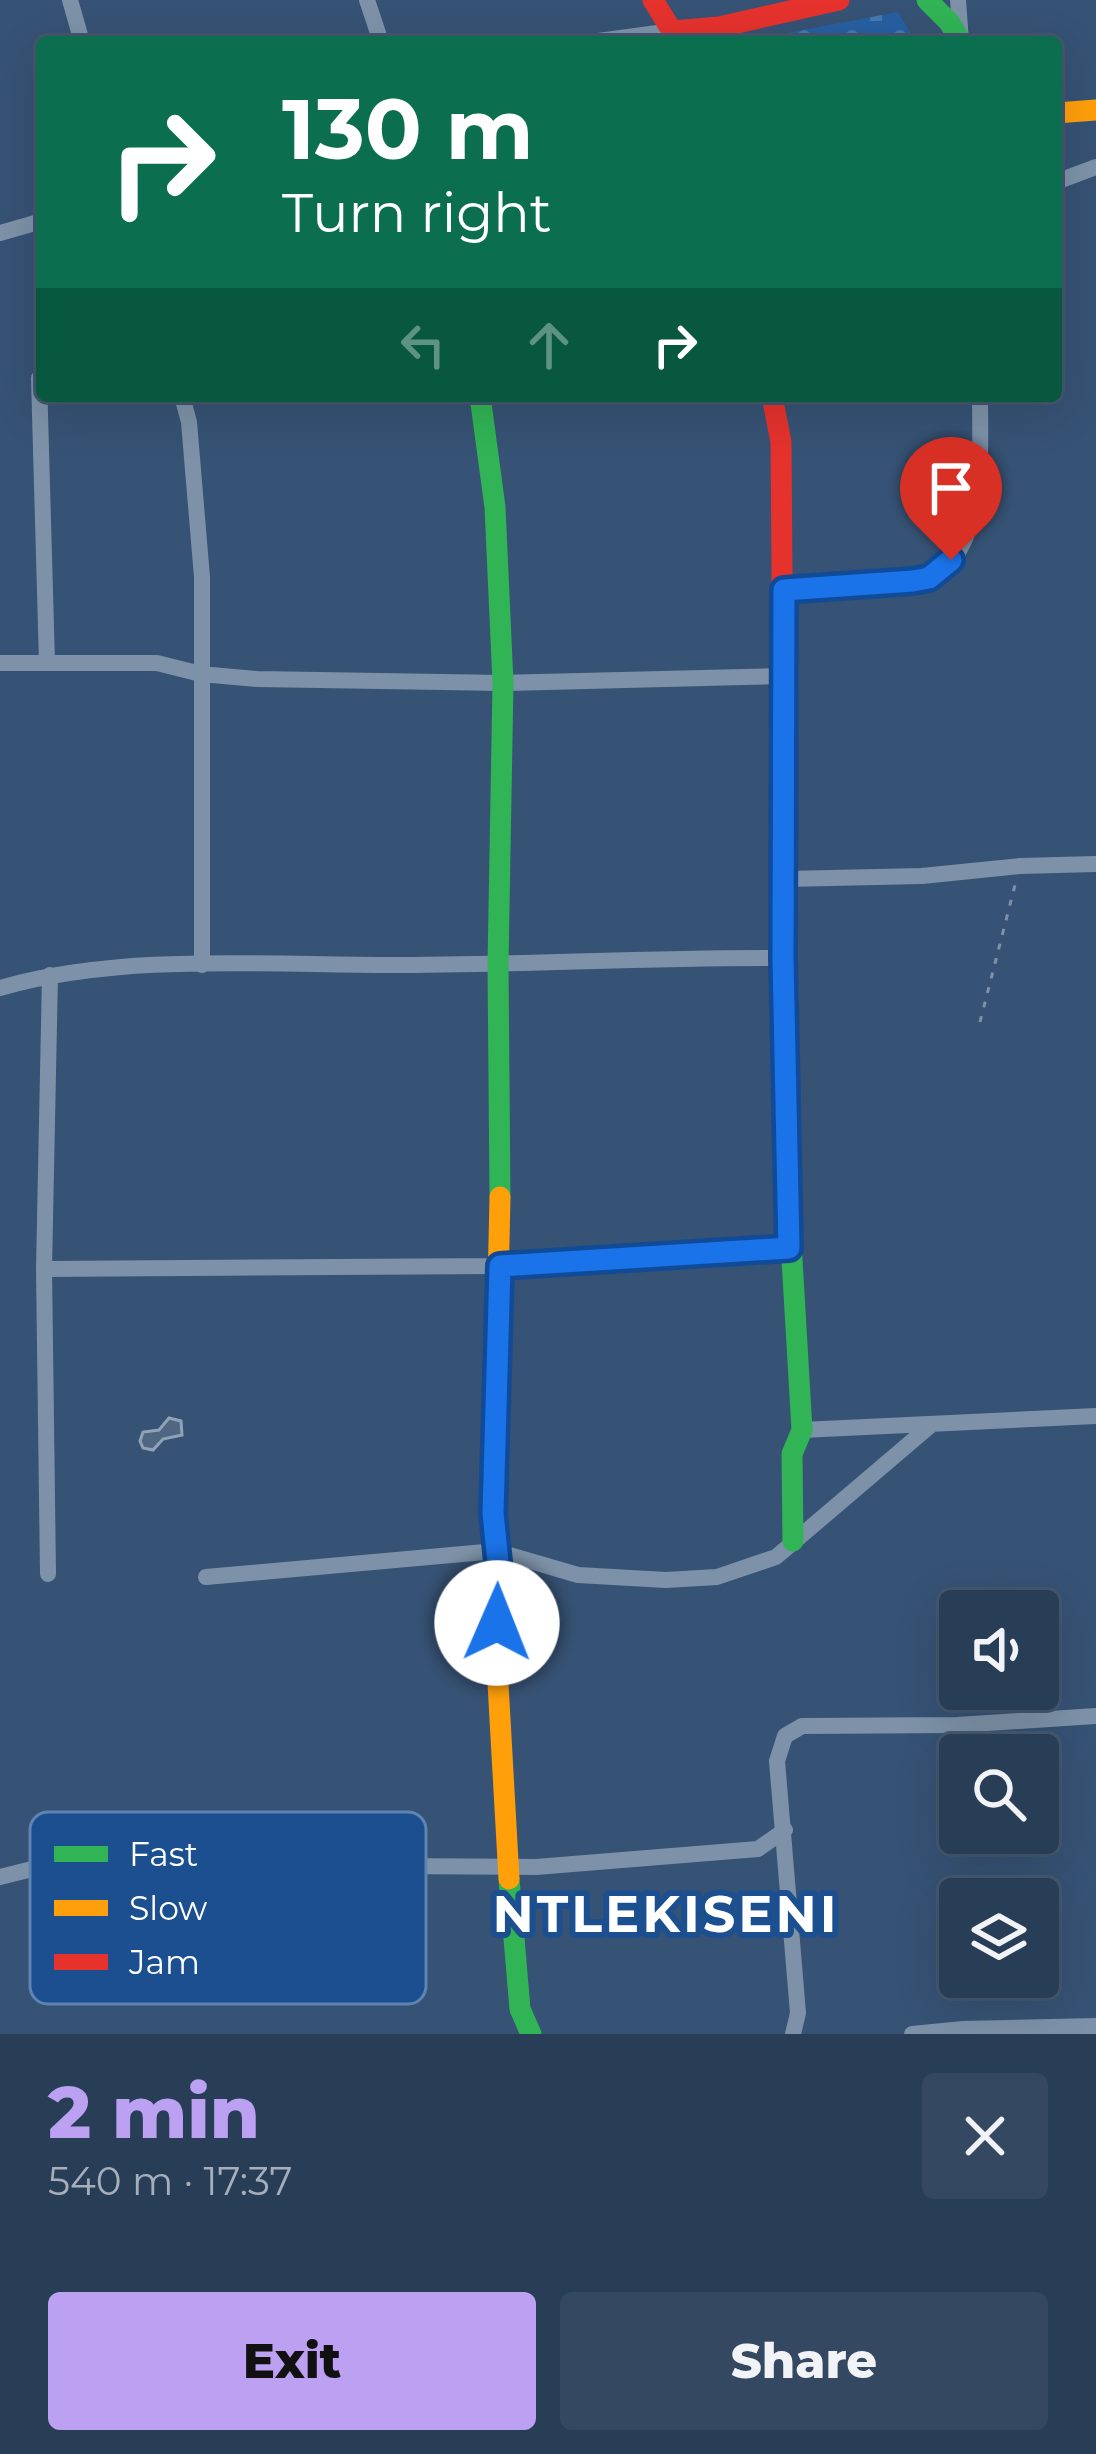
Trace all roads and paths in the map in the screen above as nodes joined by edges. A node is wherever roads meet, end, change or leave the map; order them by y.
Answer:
1 (70, 0) edge
2 (367, 0) edge
3 (652, 0) edge
4 (838, 0) edge
5 (927, 0) edge
6 (958, 0) edge
7 (680, 35) edge
8 (80, 36) edge
9 (379, 36) edge
10 (957, 36) edge
11 (961, 36) edge
12 (1096, 110) edge
13 (1062, 113) edge
14 (1096, 167) edge
15 (1062, 180) edge
16 (36, 223) edge
17 (0, 233) edge
18 (40, 402) edge
19 (184, 402) edge
20 (481, 402) edge
21 (773, 402) edge
22 (980, 402) edge
23 (784, 590) junction
24 (47, 662) junction
25 (0, 663) edge
26 (201, 674) junction
27 (784, 676) junction
28 (503, 683) junction
29 (1096, 864) edge
30 (1020, 866) junction
31 (785, 879) junction
32 (783, 958) junction
33 (498, 964) junction
34 (202, 965) junction
35 (50, 975) junction
36 (0, 988) edge
37 (980, 1022) dead end
38 (789, 1248) junction
39 (500, 1266) junction
40 (44, 1269) junction
41 (1096, 1416) edge
42 (931, 1425) junction
43 (802, 1430) junction
44 (794, 1541) junction
45 (496, 1551) junction
46 (48, 1574) dead end
47 (206, 1577) dead end
48 (1096, 1716) edge
49 (784, 1830) junction
50 (426, 1866) edge
51 (510, 1866) junction
52 (30, 1870) edge
53 (0, 1877) edge
54 (1096, 2026) edge
55 (531, 2034) edge
56 (793, 2034) edge
57 (912, 2034) edge

1 - 8 street
2 - 9 street
3 - 7 street
4 - 7 street
5 - 10 street
6 - 11 street
12 - 13 street
14 - 15 street
16 - 17 street
18 - 24 street
19 - 26 street
20 - 28 street
21 - 23 street
22 - 23 street
23 - 27 street
24 - 25 street
24 - 26 street
26 - 28 street
26 - 34 street
27 - 28 street
27 - 31 street
28 - 33 street
29 - 30 street
30 - 31 street
30 - 37 path
31 - 32 street
32 - 33 street
32 - 38 street
33 - 34 street
33 - 39 street
34 - 35 street
35 - 36 street
35 - 40 street
38 - 39 street
38 - 43 street
39 - 40 street
39 - 45 street
40 - 46 street
41 - 42 street
42 - 43 street
42 - 44 street
43 - 44 street
44 - 45 street
45 - 47 street
45 - 51 street
48 - 49 street
49 - 51 street
49 - 56 street
50 - 51 street
51 - 55 street
52 - 53 street
54 - 57 street

